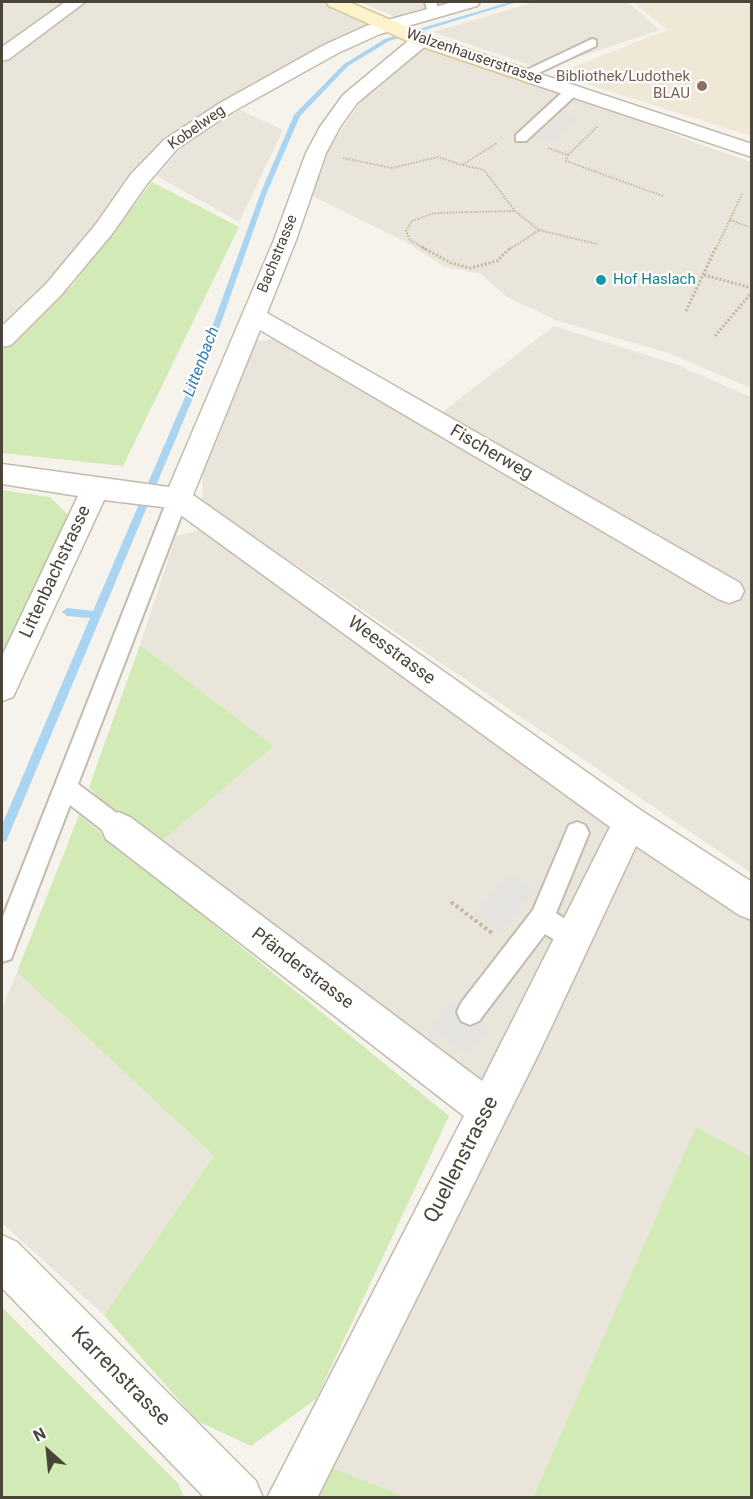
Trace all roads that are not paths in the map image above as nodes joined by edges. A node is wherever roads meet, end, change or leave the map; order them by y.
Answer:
1 (76, 2) edge
2 (335, 2) edge
3 (471, 2) edge
4 (432, 7) edge
5 (406, 33) junction
6 (592, 43) dead end
7 (2, 55) edge
8 (528, 76) junction
9 (572, 91) junction
10 (521, 138) road end
11 (752, 151) edge
12 (254, 315) junction
13 (2, 339) edge
14 (2, 474) edge
15 (105, 491) junction
16 (172, 498) junction
17 (729, 591) dead end
18 (2, 688) edge
19 (65, 787) junction
20 (630, 822) junction
21 (118, 828) joint
22 (577, 833) dead end
23 (752, 903) edge
24 (557, 929) junction
25 (2, 950) edge
26 (470, 1012) dead end
27 (487, 1109) junction
28 (2, 1257) edge
29 (239, 1497) edge
30 (291, 1497) edge

1 - 7 street
2 - 5 street, Walzenhauserstrasse
3 - 4 street, Kobelweg
4 - 5 street, Kobelweg
5 - 8 street, Walzenhauserstrasse
5 - 12 street, Bachstrasse
5 - 13 street, Kobelweg
6 - 8 lane
8 - 9 street, Walzenhauserstrasse
9 - 10 lane
9 - 11 street, Walzenhauserstrasse
12 - 16 street, Bachstrasse
12 - 17 street, Fischerweg
14 - 15 street, Weesstrasse
15 - 16 street, Weesstrasse
15 - 18 street, Littenbachstrasse
16 - 19 lane
16 - 20 street, Weesstrasse
19 - 21 lane
19 - 25 lane
20 - 23 street, Weesstrasse
20 - 24 street, Quellenstrasse
21 - 27 street, Pfänderstrasse
22 - 24 lane
24 - 26 lane
24 - 27 street, Quellenstrasse
27 - 30 street, Quellenstrasse
28 - 29 street, Karrenstrasse

